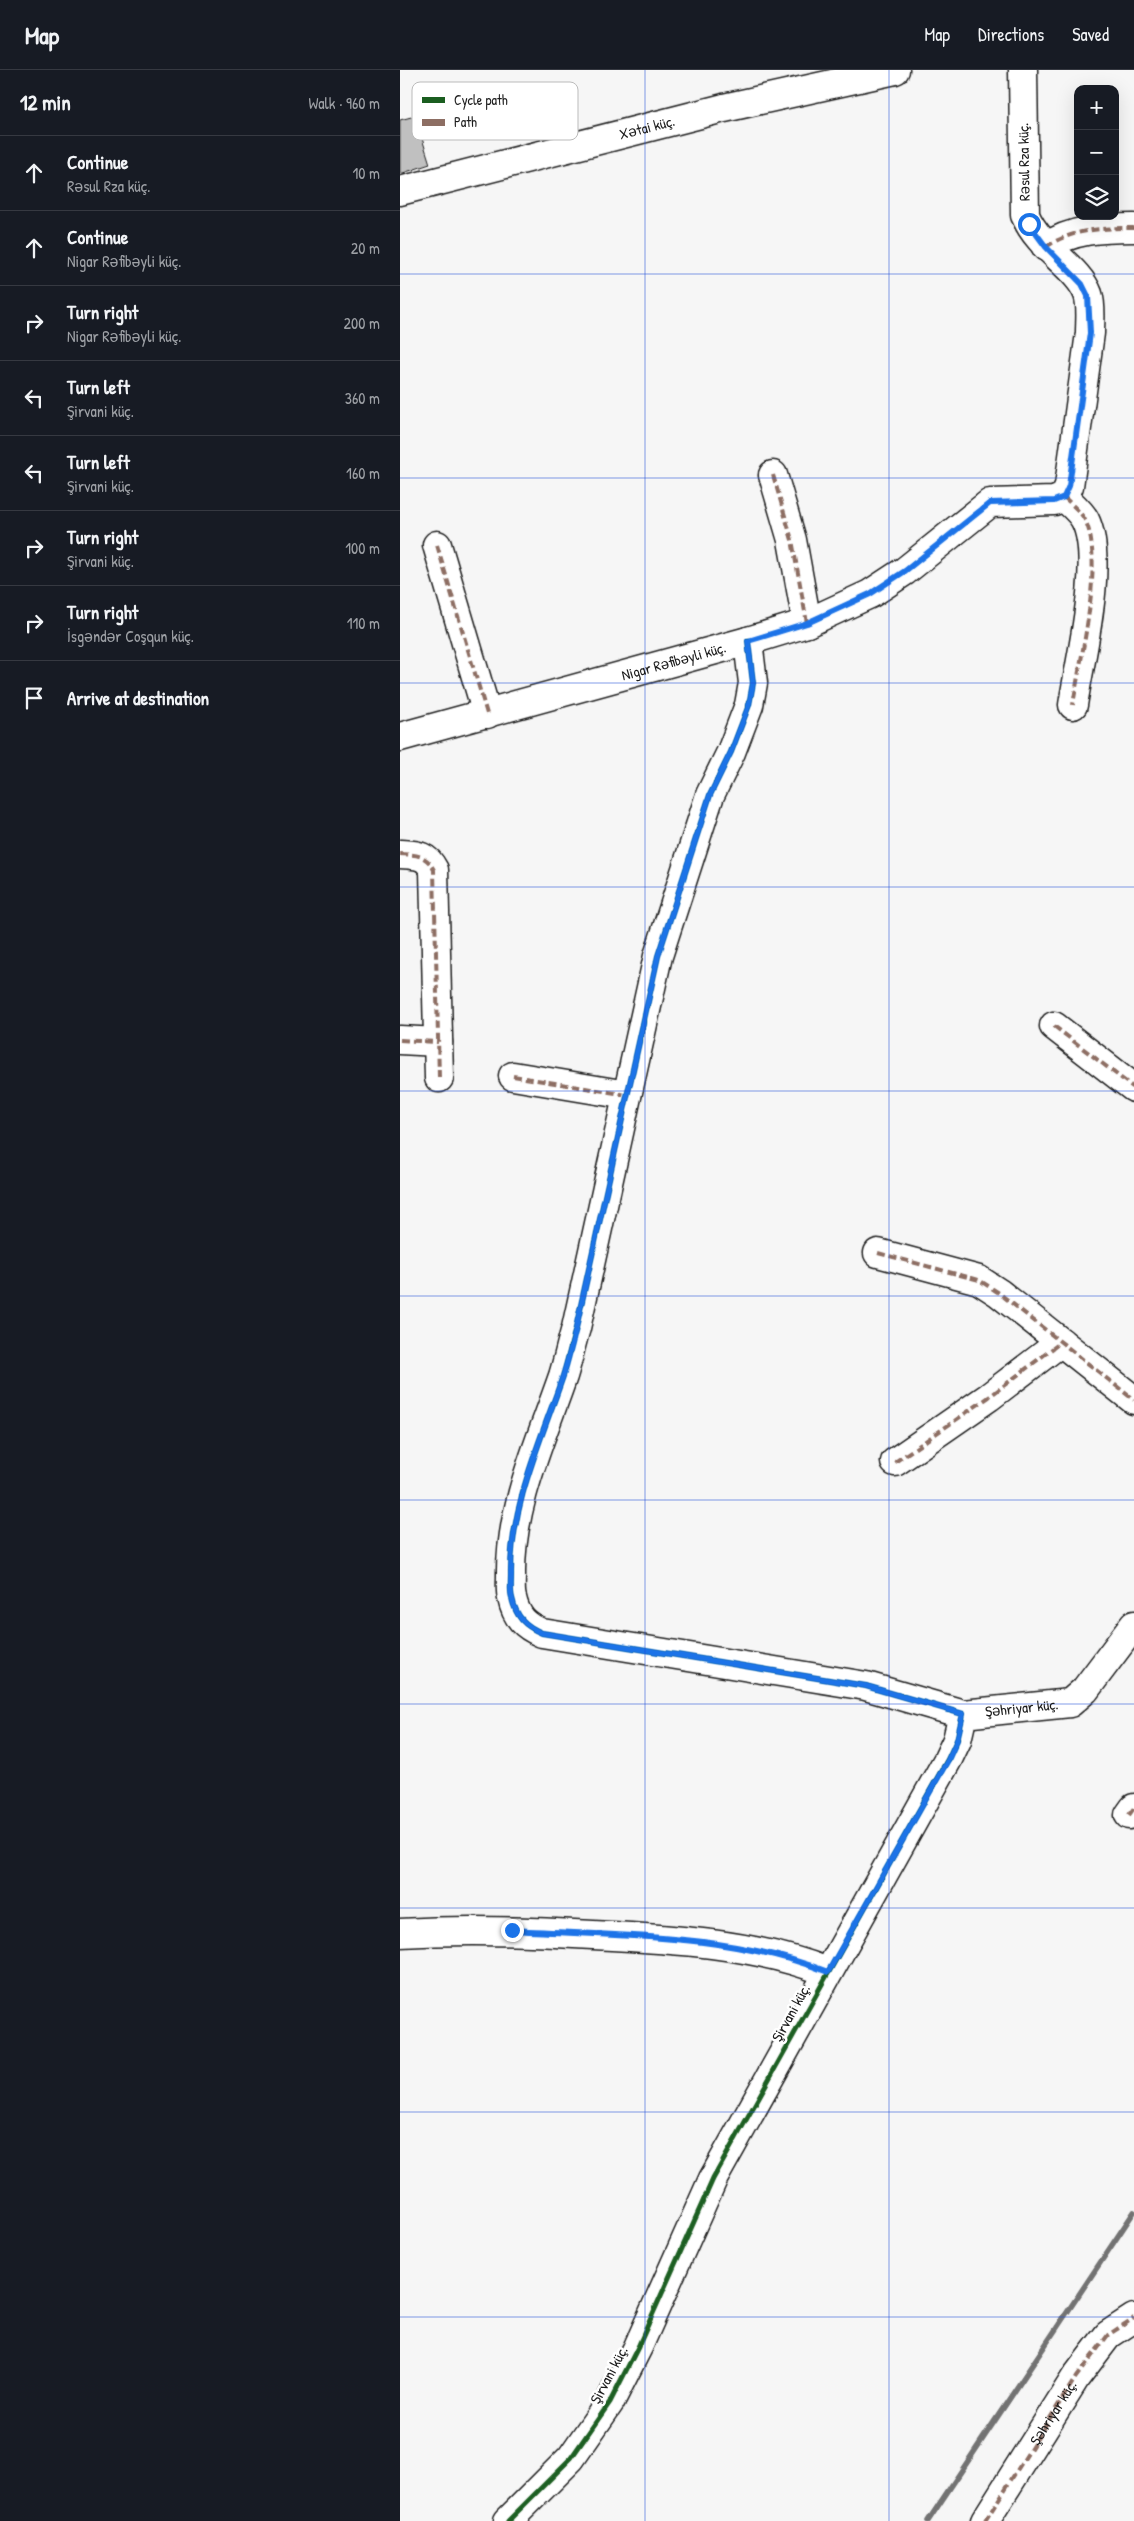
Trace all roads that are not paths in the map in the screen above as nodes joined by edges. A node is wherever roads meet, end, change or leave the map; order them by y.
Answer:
1 (896, 70) edge
2 (1023, 70) edge
3 (400, 191) edge
4 (1134, 228) edge
5 (1046, 247) junction
6 (773, 476) dead end
7 (1064, 497) junction
8 (437, 545) dead end
9 (807, 623) junction
10 (748, 641) junction
11 (1073, 706) dead end
12 (487, 714) junction
13 (400, 737) edge
14 (400, 854) edge
15 (1054, 1026) dead end
16 (400, 1040) edge
17 (438, 1042) junction
18 (514, 1076) dead end
19 (439, 1078) dead end
20 (1134, 1088) edge
21 (628, 1095) junction
22 (878, 1253) dead end
23 (1061, 1342) junction
24 (1134, 1400) edge
25 (895, 1462) dead end
26 (1134, 1625) edge
27 (963, 1714) junction
28 (400, 1933) edge
29 (828, 1972) junction
30 (1134, 2318) edge
31 (508, 2521) edge
32 (985, 2521) edge

1 - 3 street, Xətai küç.
2 - 5 street, Rəsul Rza küç.
4 - 5 street
5 - 7 street
6 - 9 street
7 - 9 street, Nigar Rəfibəyli küç.
7 - 11 street
8 - 12 street
9 - 10 street, Nigar Rəfibəyli küç.
10 - 12 street, Nigar Rəfibəyli küç.
10 - 21 street
12 - 13 street, Nigar Rəfibəyli küç.
14 - 17 street
15 - 20 street
16 - 17 street
17 - 19 street
18 - 21 street
21 - 27 street
22 - 23 street
23 - 24 street
23 - 25 street
26 - 27 street, Şəhriyar küç.
27 - 29 street, Şirvani küç.
28 - 29 street
29 - 31 street, Şirvani küç.
30 - 32 street, Şəhriyar küç.

